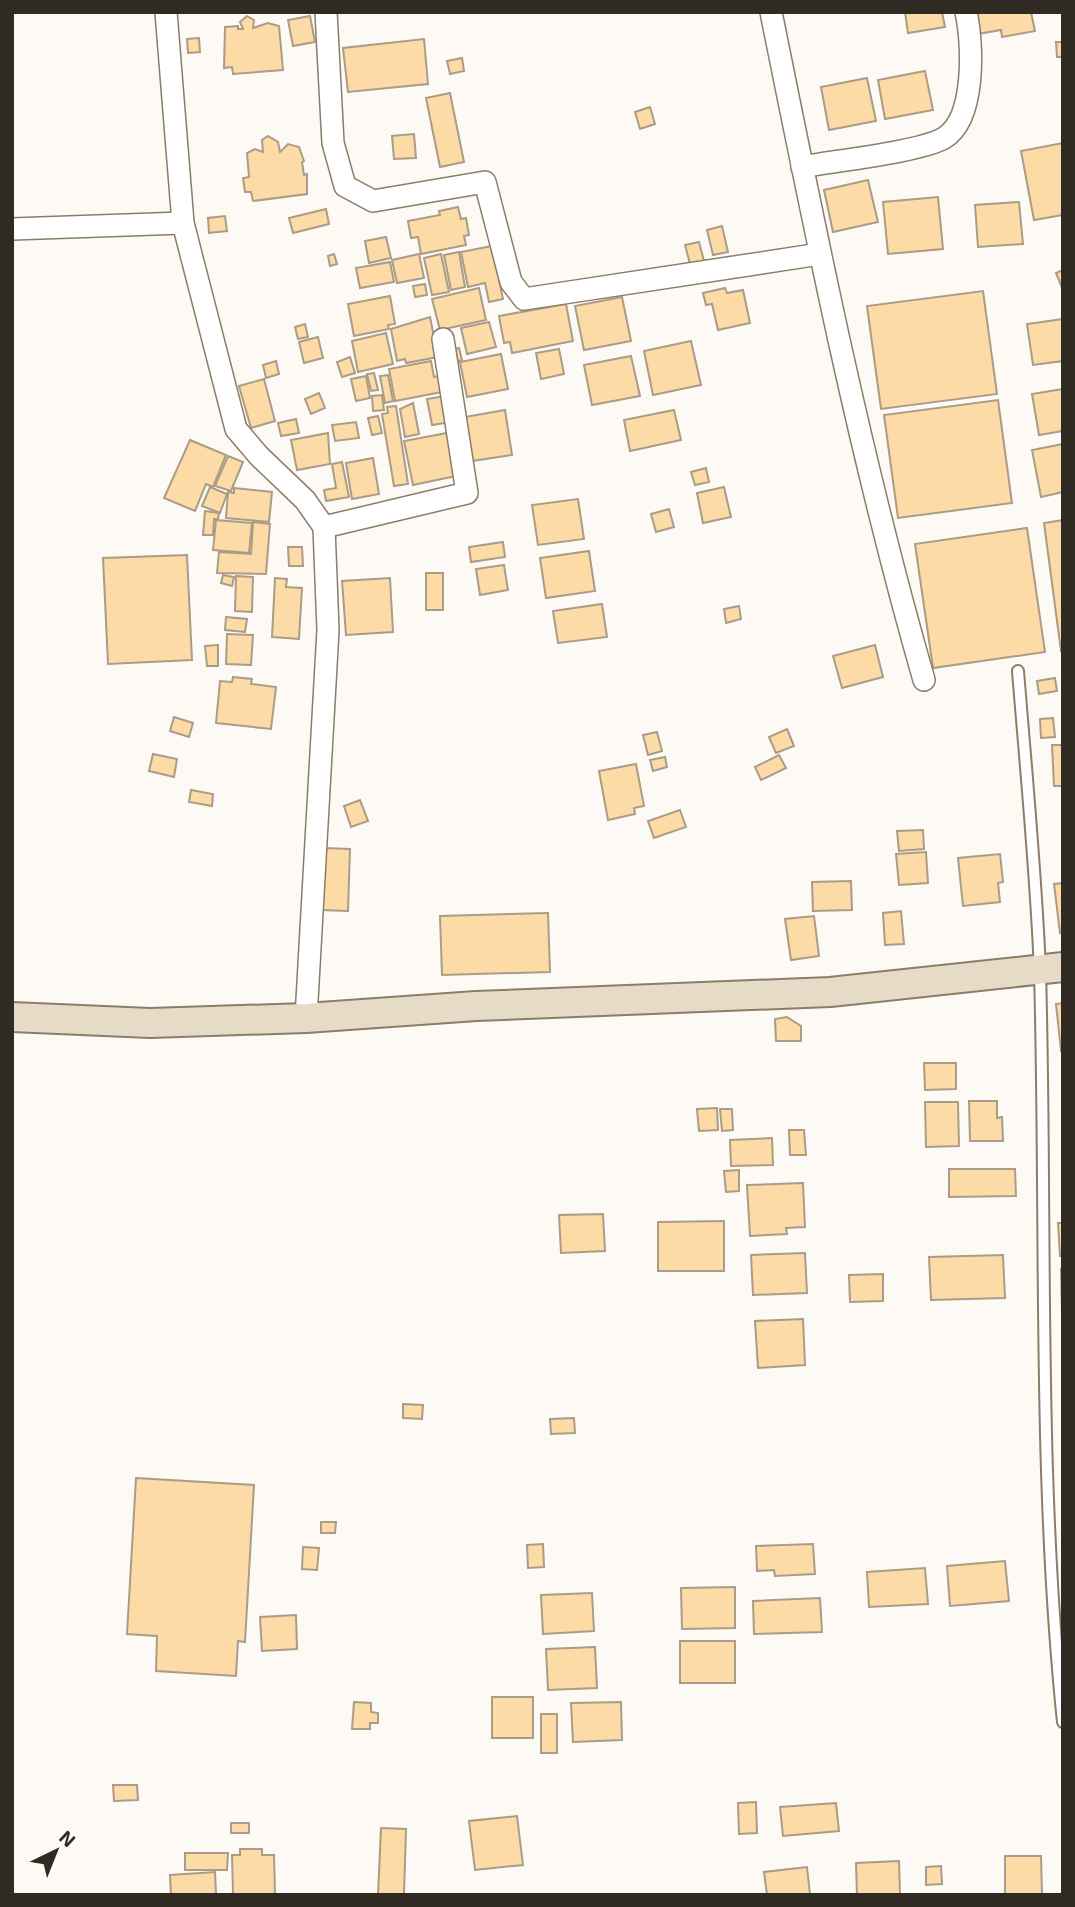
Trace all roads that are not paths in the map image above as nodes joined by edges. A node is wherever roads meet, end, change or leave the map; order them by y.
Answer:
1 (166, 12) edge
2 (326, 12) edge
3 (771, 12) edge
4 (966, 12) edge
5 (802, 167) junction
6 (183, 223) junction
7 (12, 229) edge
8 (820, 254) junction
9 (443, 339) dead end
10 (324, 527) junction
11 (1018, 671) dead end
12 (924, 680) dead end
13 (1051, 968) edge
14 (12, 1017) edge
15 (306, 1018) junction
16 (1063, 1722) edge

1 - 6 street
2 - 8 street
3 - 5 street
4 - 5 street
5 - 8 street
6 - 7 street
6 - 10 street
8 - 12 street
9 - 10 street
10 - 15 street
11 - 13 lane
13 - 15 street
13 - 16 lane
14 - 15 street

